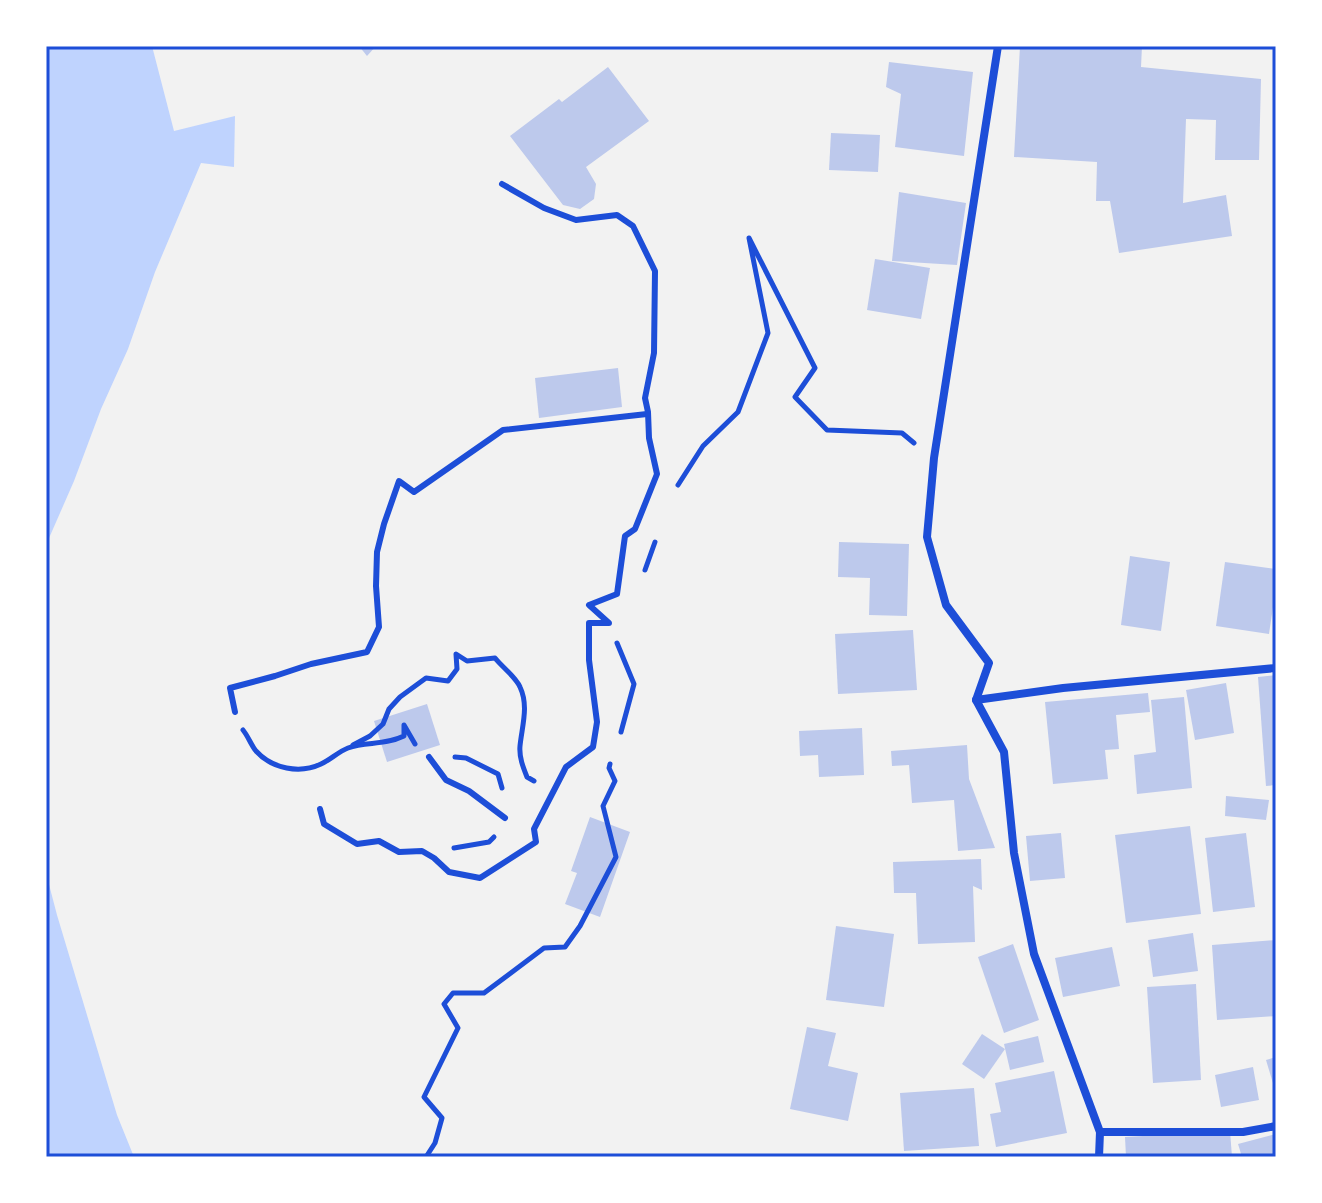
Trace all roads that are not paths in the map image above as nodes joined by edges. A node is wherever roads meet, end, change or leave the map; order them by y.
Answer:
1 (998, 46) edge
2 (502, 184) dead end
3 (647, 414) junction
4 (1276, 668) edge
5 (976, 700) junction
6 (235, 712) road end
7 (429, 757) road end
8 (320, 809) dead end
9 (505, 818) road end
10 (1276, 1126) edge
11 (1100, 1132) junction
12 (1099, 1157) edge

1 - 5 street
2 - 3 lane
3 - 6 lane
3 - 8 lane
4 - 5 street
5 - 11 street
7 - 9 lane
10 - 11 street
11 - 12 street

